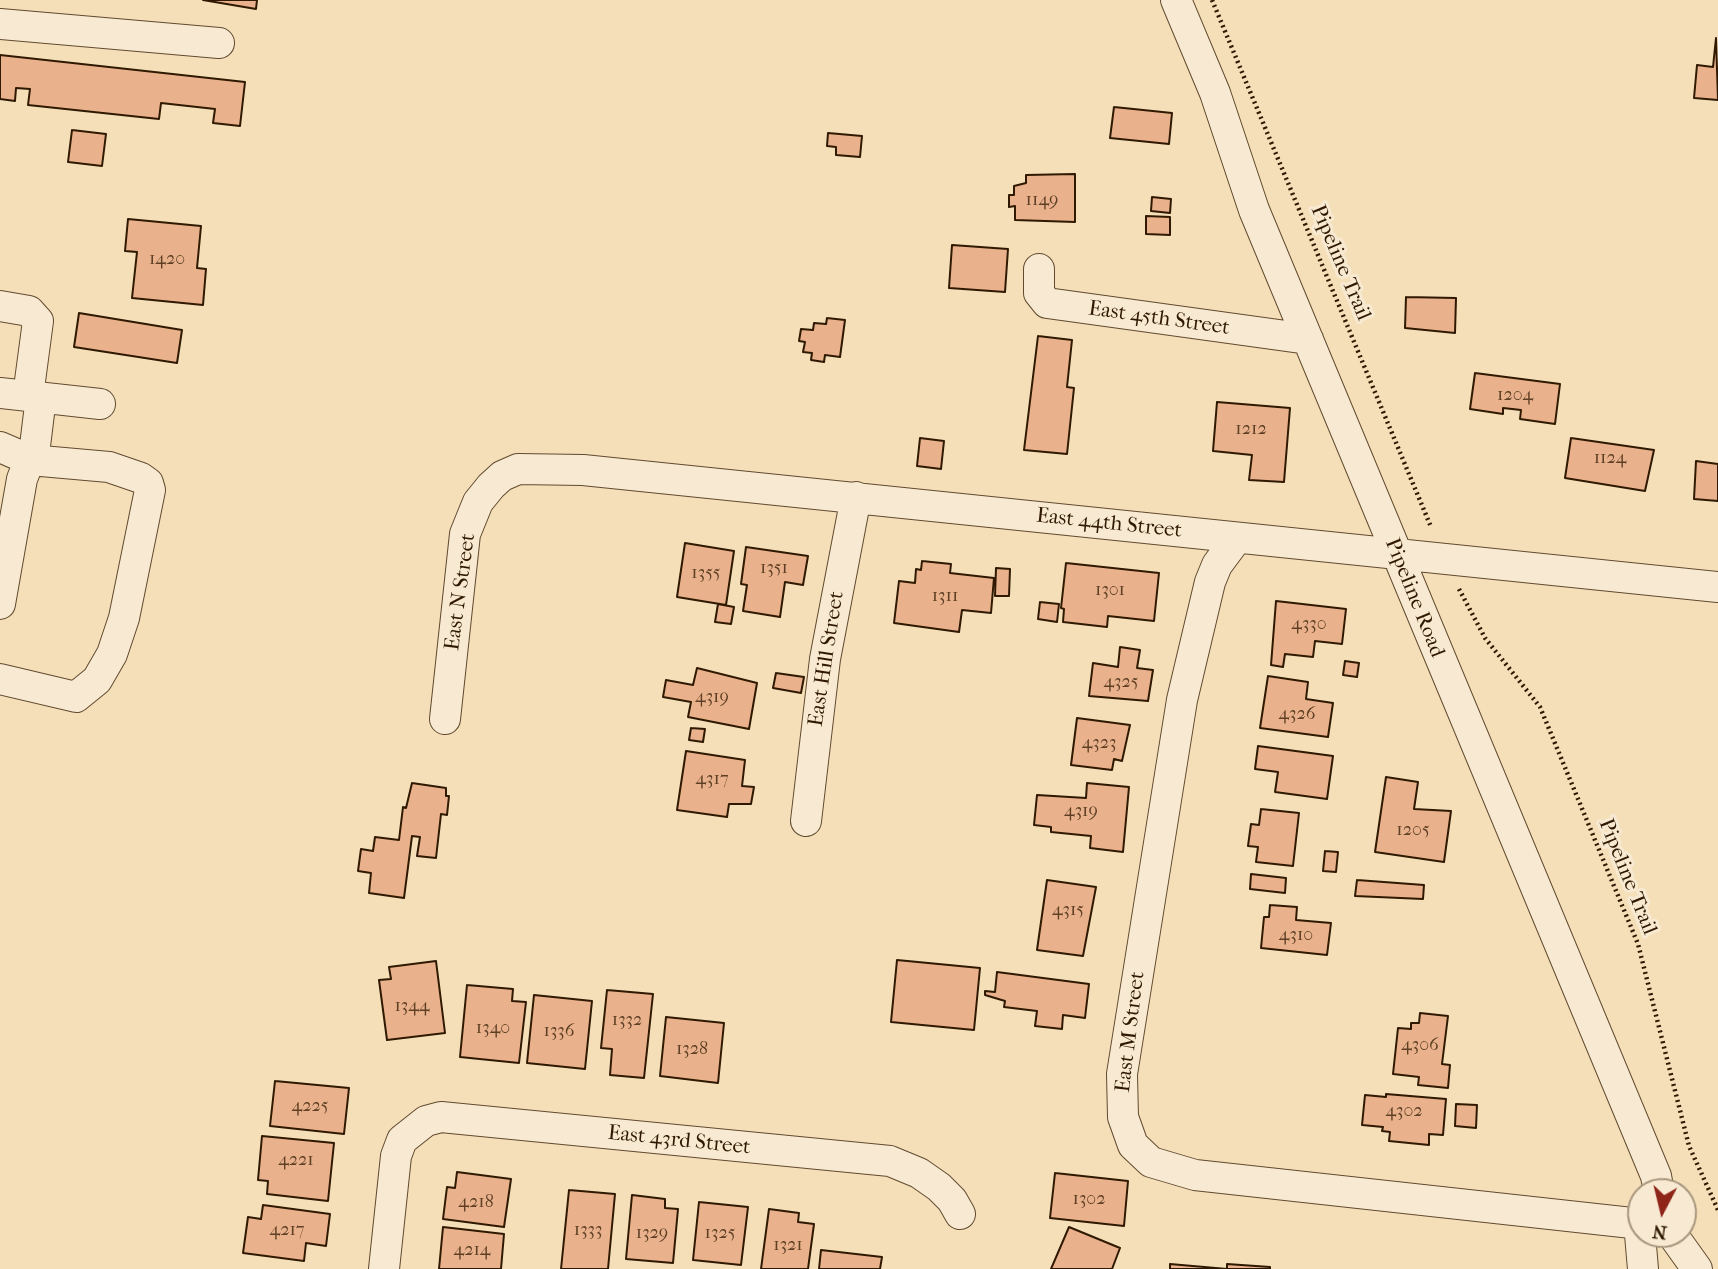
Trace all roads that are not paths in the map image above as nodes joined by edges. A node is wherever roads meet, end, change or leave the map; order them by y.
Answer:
1 (1176, 0) edge
2 (0, 24) edge
3 (219, 43) dead end
4 (1039, 269) dead end
5 (0, 306) edge
6 (1308, 340) junction
7 (23, 395) edge
8 (100, 404) dead end
9 (0, 447) edge
10 (30, 460) junction
11 (502, 476) joint
12 (856, 497) junction
13 (8, 512) edge
14 (1237, 538) junction
15 (1397, 555) junction
16 (1718, 587) edge
17 (0, 604) edge
18 (0, 679) edge
19 (445, 719) dead end
20 (806, 821) dead end
21 (1655, 1178) edge
22 (960, 1214) dead end
23 (1627, 1222) edge
24 (1642, 1248) edge
25 (1682, 1248) edge
26 (384, 1269) edge
27 (1643, 1269) edge
28 (1697, 1269) edge

1 - 6 street, Pipeline Road
2 - 3 street
4 - 6 street, East 45th Street
5 - 7 street
6 - 15 street, Pipeline Road
7 - 8 street
7 - 10 street
9 - 10 street
10 - 13 street
10 - 18 street
11 - 12 street, East 44th Street
11 - 19 street, East N Street
12 - 14 street, East 44th Street
12 - 20 street, East Hill Street
13 - 17 street
14 - 15 street, East 44th Street
14 - 23 street, East M Street
15 - 16 street, East 44th Street
15 - 21 street, Pipeline Road
22 - 26 street, East 43rd Street
24 - 27 street
25 - 28 street

